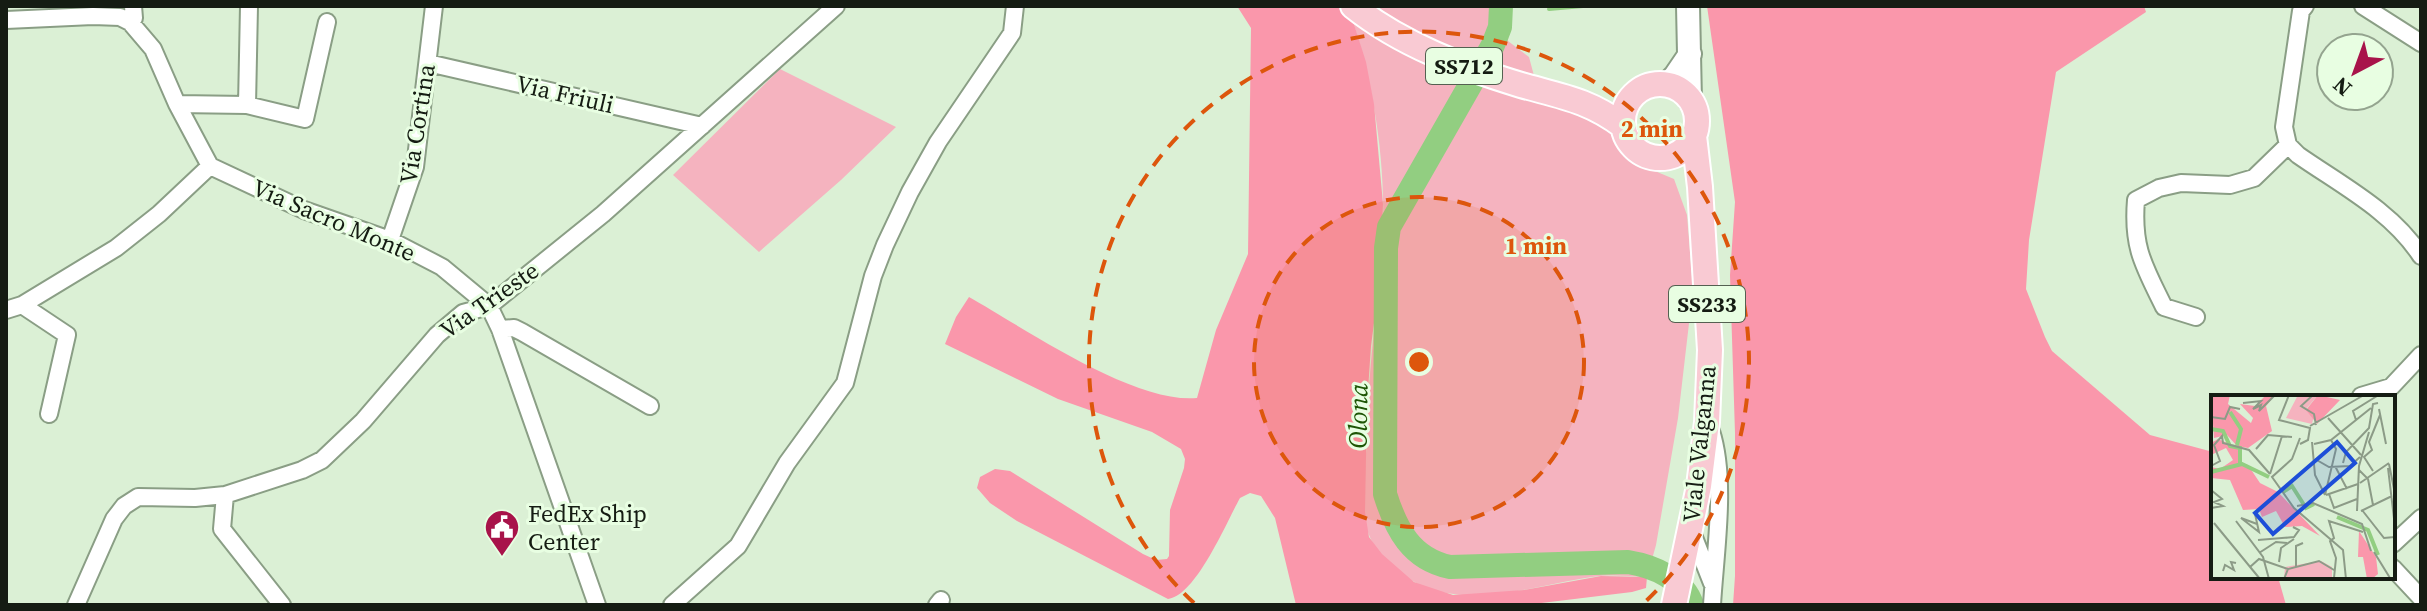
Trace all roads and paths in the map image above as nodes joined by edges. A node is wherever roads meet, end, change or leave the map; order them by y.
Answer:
1 (249, 6) edge
2 (434, 6) edge
3 (836, 6) edge
4 (1015, 6) edge
5 (1353, 6) edge
6 (1688, 6) edge
7 (2305, 6) edge
8 (2363, 6) edge
9 (132, 14) edge
10 (6, 20) edge
11 (327, 22) dead end
12 (2421, 43) edge
13 (1691, 53) junction
14 (428, 63) junction
15 (1666, 85) junction
16 (1630, 100) junction
17 (1690, 101) junction
18 (1586, 102) junction
19 (177, 104) junction
20 (247, 105) junction
21 (702, 126) junction
22 (1623, 126) junction
23 (1694, 136) junction
24 (2288, 145) junction
25 (1670, 157) junction
26 (210, 166) junction
27 (1700, 187) junction
28 (390, 240) junction
29 (2421, 256) edge
30 (489, 306) junction
31 (14, 307) edge
32 (2196, 317) dead end
33 (500, 329) junction
34 (2421, 355) edge
35 (2364, 395) edge
36 (650, 406) dead end
37 (49, 414) dead end
38 (1707, 422) junction
39 (225, 495) junction
40 (2421, 518) edge
41 (1691, 529) junction
42 (2395, 542) edge
43 (2395, 570) edge
44 (1713, 584) junction
45 (2421, 598) edge
46 (1675, 603) edge
47 (76, 605) edge
48 (282, 605) edge
49 (597, 605) edge
50 (672, 605) edge
51 (1712, 605) edge

1 - 20 street
2 - 14 street, Via Cortina
3 - 21 street, Via Trieste
4 - 50 street
5 - 18 main road, SS712
6 - 13 main road
7 - 24 street
8 - 12 street
9 - 10 street
9 - 19 street
11 - 20 street
13 - 15 main road
13 - 17 main road
14 - 21 street, Via Friuli
14 - 28 street, Via Cortina
15 - 16 main road
15 - 17 main road
16 - 18 main road, SS712
16 - 22 main road
17 - 23 main road
18 - 22 main road, SS712
19 - 20 street
19 - 26 street
21 - 30 street, Via Trieste
22 - 25 main road
23 - 25 main road
23 - 27 main road, Viale Valganna / SS233
24 - 29 street
24 - 32 street
25 - 27 main road
26 - 28 street, Via Sacro Monte
26 - 31 street
27 - 38 main road, Viale Valganna / SS233
28 - 30 street, Via Sacro Monte
30 - 33 street, Via Sacro Monte
30 - 39 street, Via Trieste
31 - 37 street
33 - 36 street
33 - 49 street, Via Sacro Monte
34 - 35 street
38 - 41 main road, Viale Valganna / SS233
38 - 44 street
39 - 47 street, Via Trieste
39 - 48 street
40 - 42 street
41 - 44 street
41 - 46 main road, Viale Valganna / SS233
43 - 45 street
44 - 51 street

